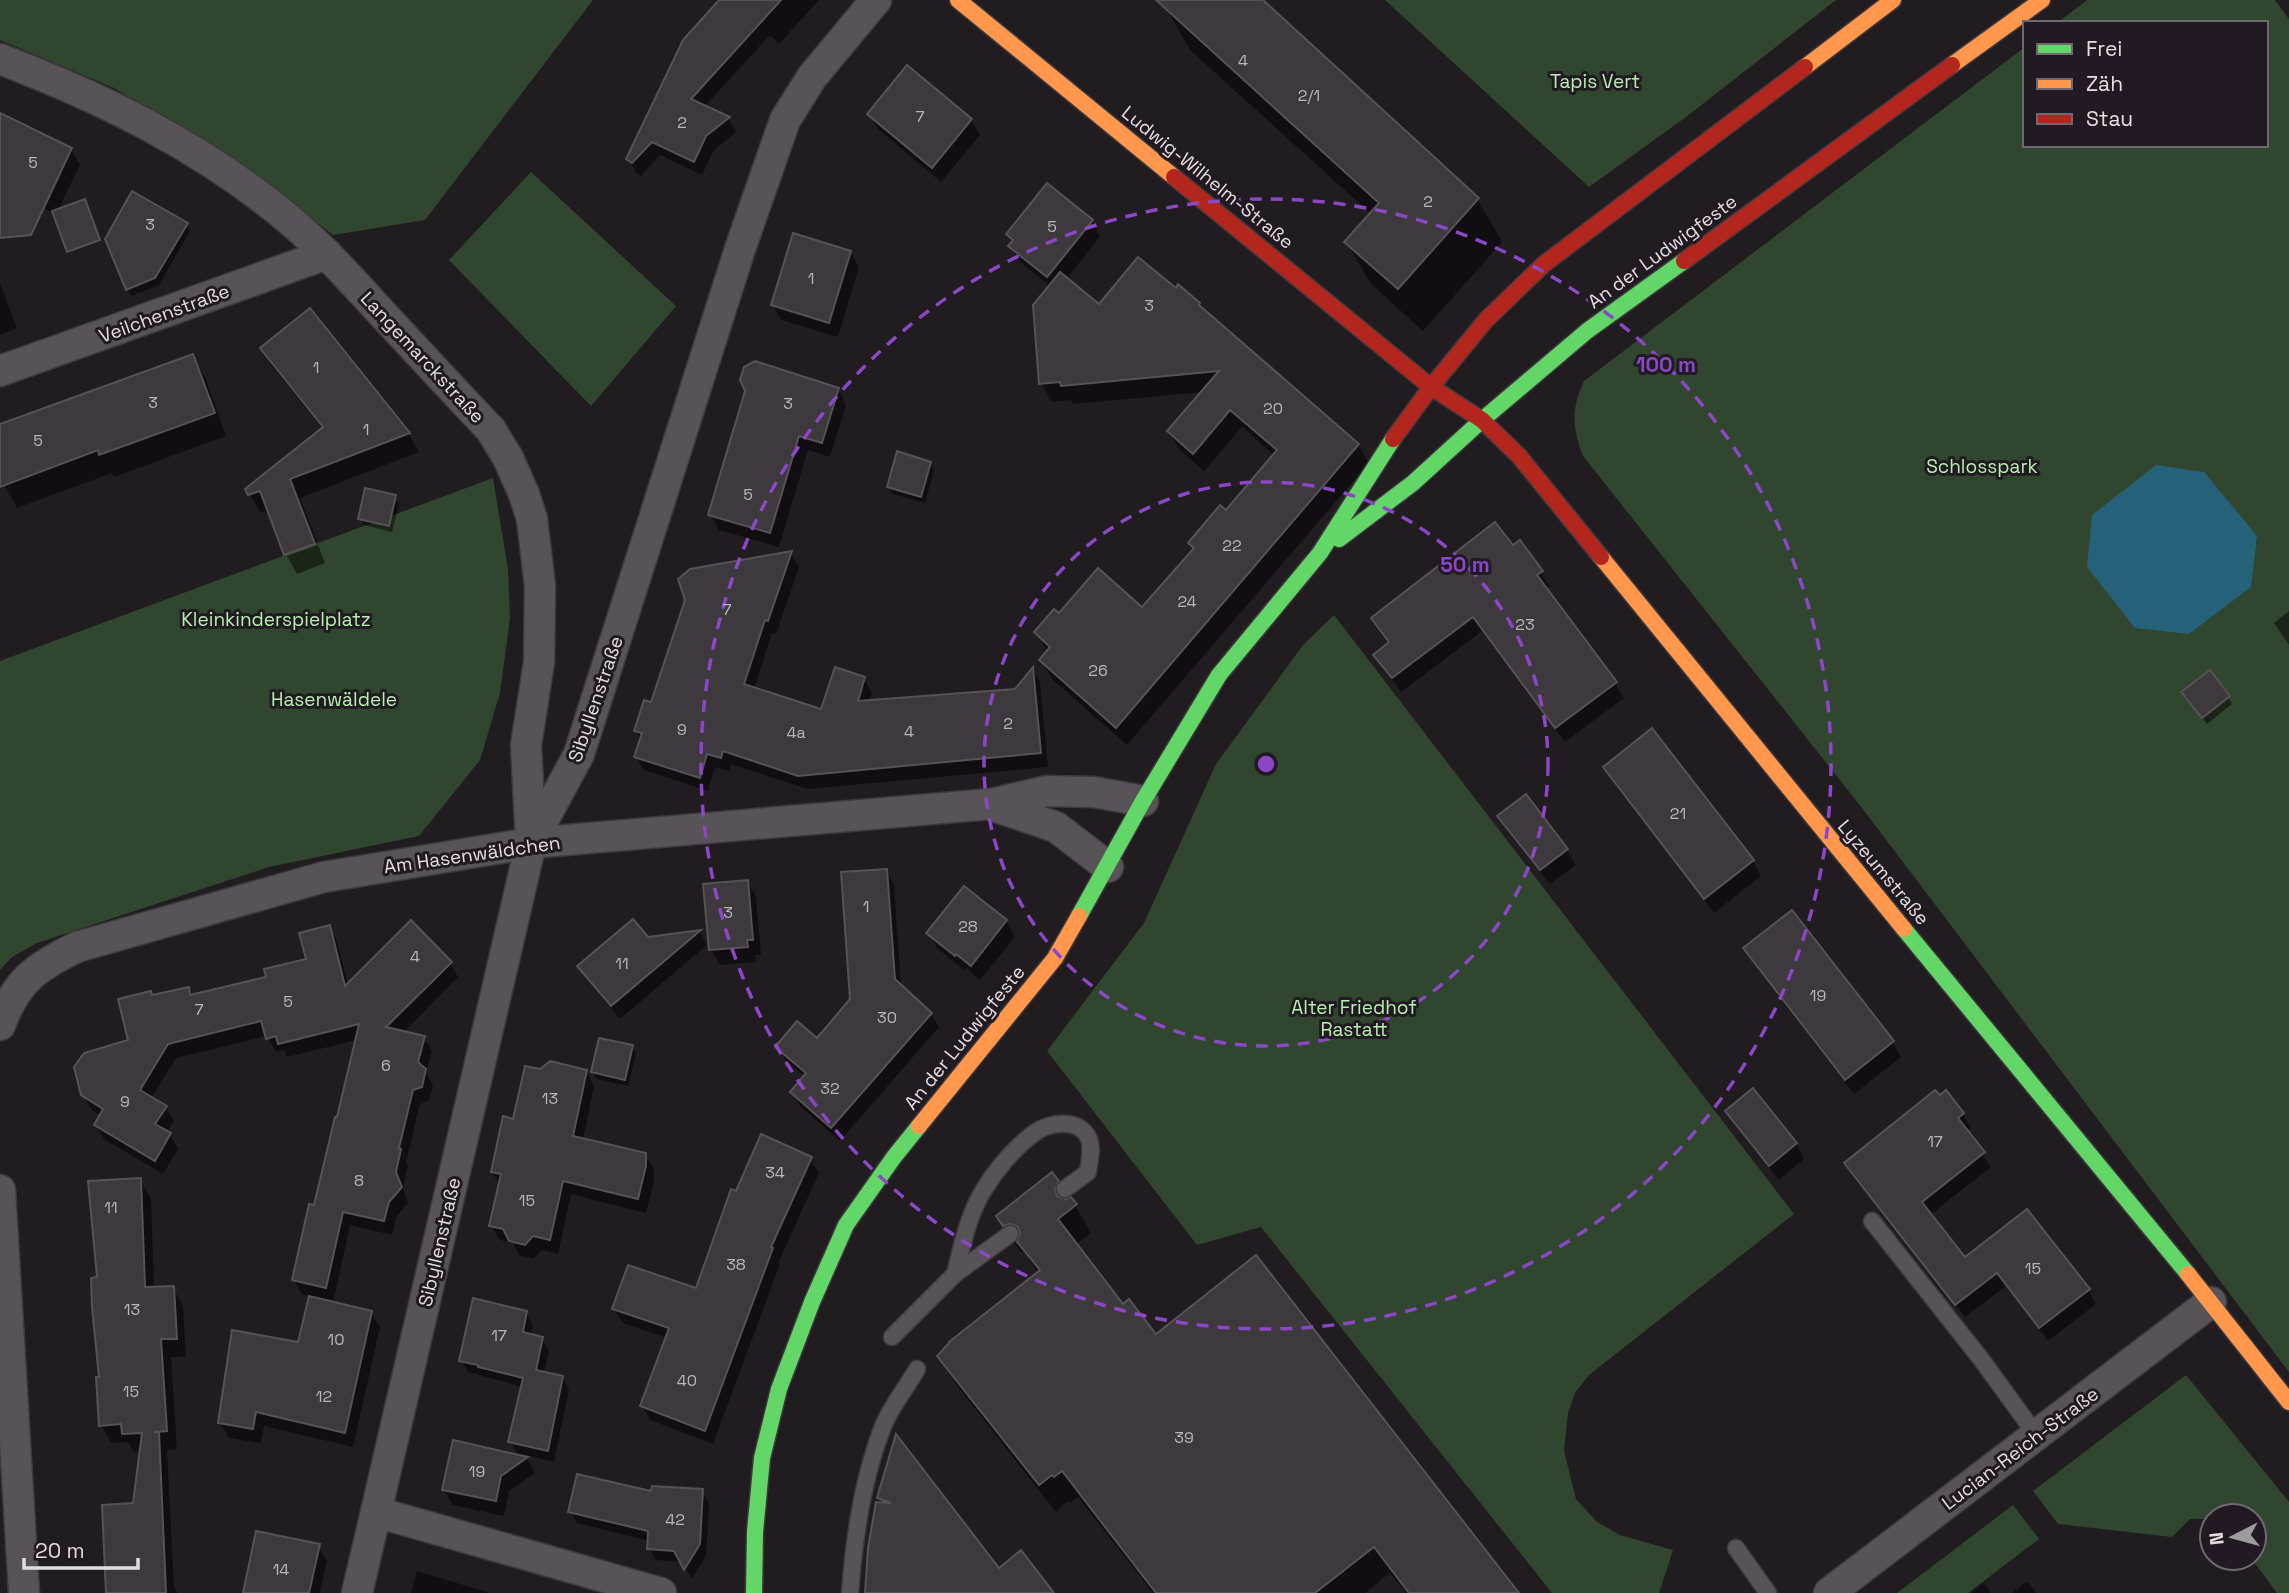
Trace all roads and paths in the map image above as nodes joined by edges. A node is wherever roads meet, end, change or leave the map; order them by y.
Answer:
1 (876, 0) edge
2 (958, 0) edge
3 (1893, 0) edge
4 (2042, 0) edge
5 (0, 59) edge
6 (327, 254) junction
7 (0, 372) edge
8 (1431, 387) junction
9 (1482, 420) junction
10 (1320, 553) junction
11 (1143, 800) junction
12 (990, 804) junction
13 (531, 843) junction
14 (1108, 867) junction
15 (0, 1025) edge
16 (1065, 1189) dead end
17 (0, 1190) edge
18 (1872, 1221) dead end
19 (1010, 1234) dead end
20 (955, 1273) junction
21 (2211, 1302) junction
22 (892, 1337) dead end
23 (917, 1369) dead end
24 (2289, 1402) edge
25 (2037, 1436) junction
26 (376, 1512) junction
27 (1736, 1548) dead end
28 (24, 1593) edge
29 (357, 1593) edge
30 (661, 1593) edge
31 (754, 1593) edge
32 (850, 1593) edge
33 (1768, 1593) edge
34 (1829, 1593) edge

1 - 13 street, Sibyllenstraße
2 - 8 street, Ludwig-Wilhelm-Straße
3 - 8 street, An der Ludwigfeste
4 - 9 street, An der Ludwigfeste
5 - 6 street, Langemarckstraße
6 - 7 street, Veilchenstraße
6 - 13 street, Langemarckstraße
8 - 9 street, Lyzeumstraße
8 - 10 street, An der Ludwigfeste
9 - 10 street, An der Ludwigfeste
9 - 21 street, Lyzeumstraße
10 - 11 street, An der Ludwigfeste
11 - 12 street, Am Hasenwäldchen
11 - 14 street, An der Ludwigfeste
12 - 13 street, Am Hasenwäldchen
12 - 14 street, Am Hasenwäldchen
13 - 15 street, Am Hasenwäldchen
13 - 26 street, Sibyllenstraße
14 - 31 street, An der Ludwigfeste
16 - 20 lane
17 - 28 street
18 - 25 lane
19 - 20 lane
20 - 22 lane
21 - 24 street, Lyzeumstraße
21 - 25 street, Lucian-Reich-Straße
23 - 32 lane
25 - 34 street, Lucian-Reich-Straße
26 - 29 street, Sibyllenstraße
26 - 30 street
27 - 33 lane

